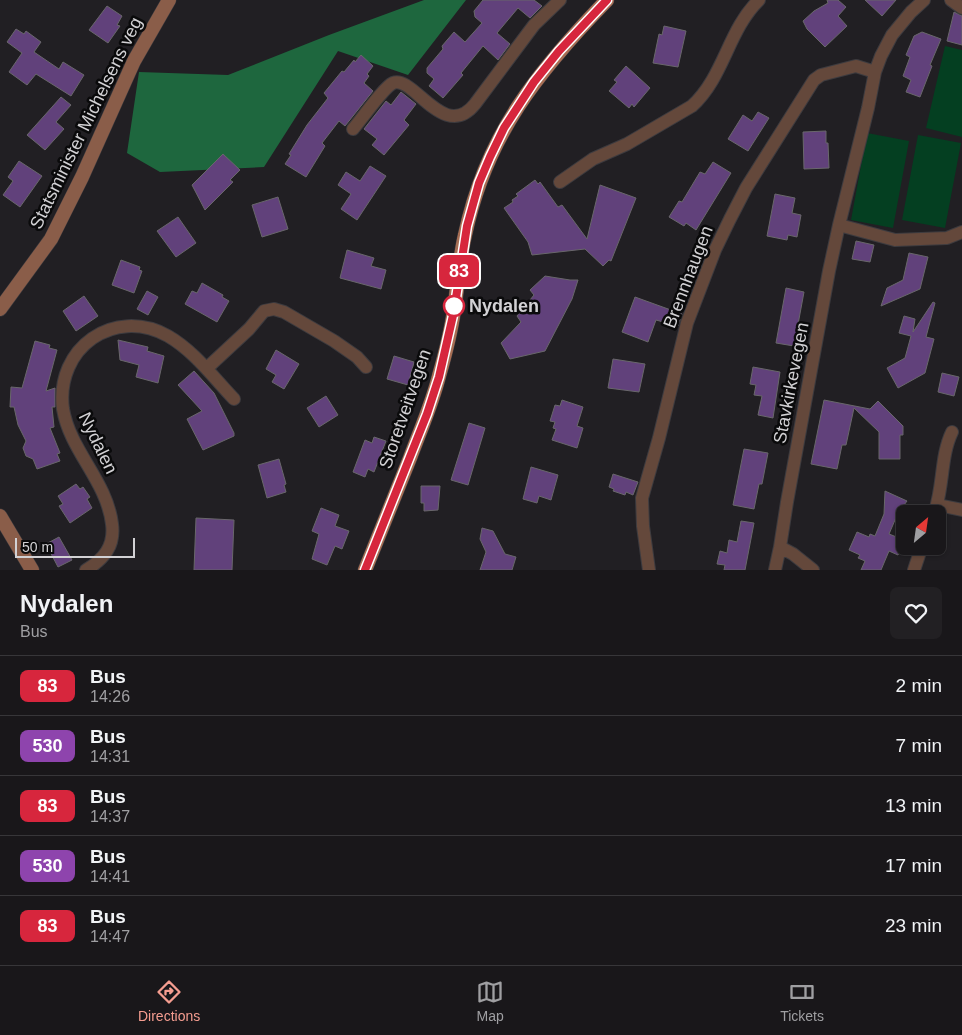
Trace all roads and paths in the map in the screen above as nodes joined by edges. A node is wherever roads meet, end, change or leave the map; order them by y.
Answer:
1 (169, 0) edge
2 (560, 0) edge
3 (607, 0) edge
4 (759, 0) edge
5 (924, 0) edge
6 (950, 0) edge
7 (962, 8) edge
8 (875, 72) junction
9 (353, 130) dead end
10 (560, 182) dead end
11 (838, 225) junction
12 (962, 232) edge
13 (0, 309) edge
14 (366, 367) dead end
15 (207, 368) junction
16 (234, 399) dead end
17 (952, 432) dead end
18 (937, 505) edge
19 (946, 509) edge
20 (962, 510) edge
21 (0, 516) edge
22 (780, 547) junction
23 (919, 555) edge
24 (32, 570) edge
25 (86, 570) edge
26 (365, 570) edge
27 (649, 570) edge
28 (774, 570) edge
29 (813, 570) edge
30 (914, 570) edge

1 - 13 main road, Statsminister Michelsens veg
2 - 9 street
3 - 26 main road, Storetveitvegen
4 - 10 street
5 - 8 street, Stavkirkevegen
6 - 7 street
8 - 11 street, Stavkirkevegen
8 - 27 street, Brennhaugen
11 - 12 street
11 - 22 street, Stavkirkevegen
14 - 15 street
15 - 16 street, Nydalen
15 - 25 street, Nydalen
17 - 18 street
19 - 20 street
21 - 24 main road
22 - 28 street, Stavkirkevegen
22 - 29 street
23 - 30 street

